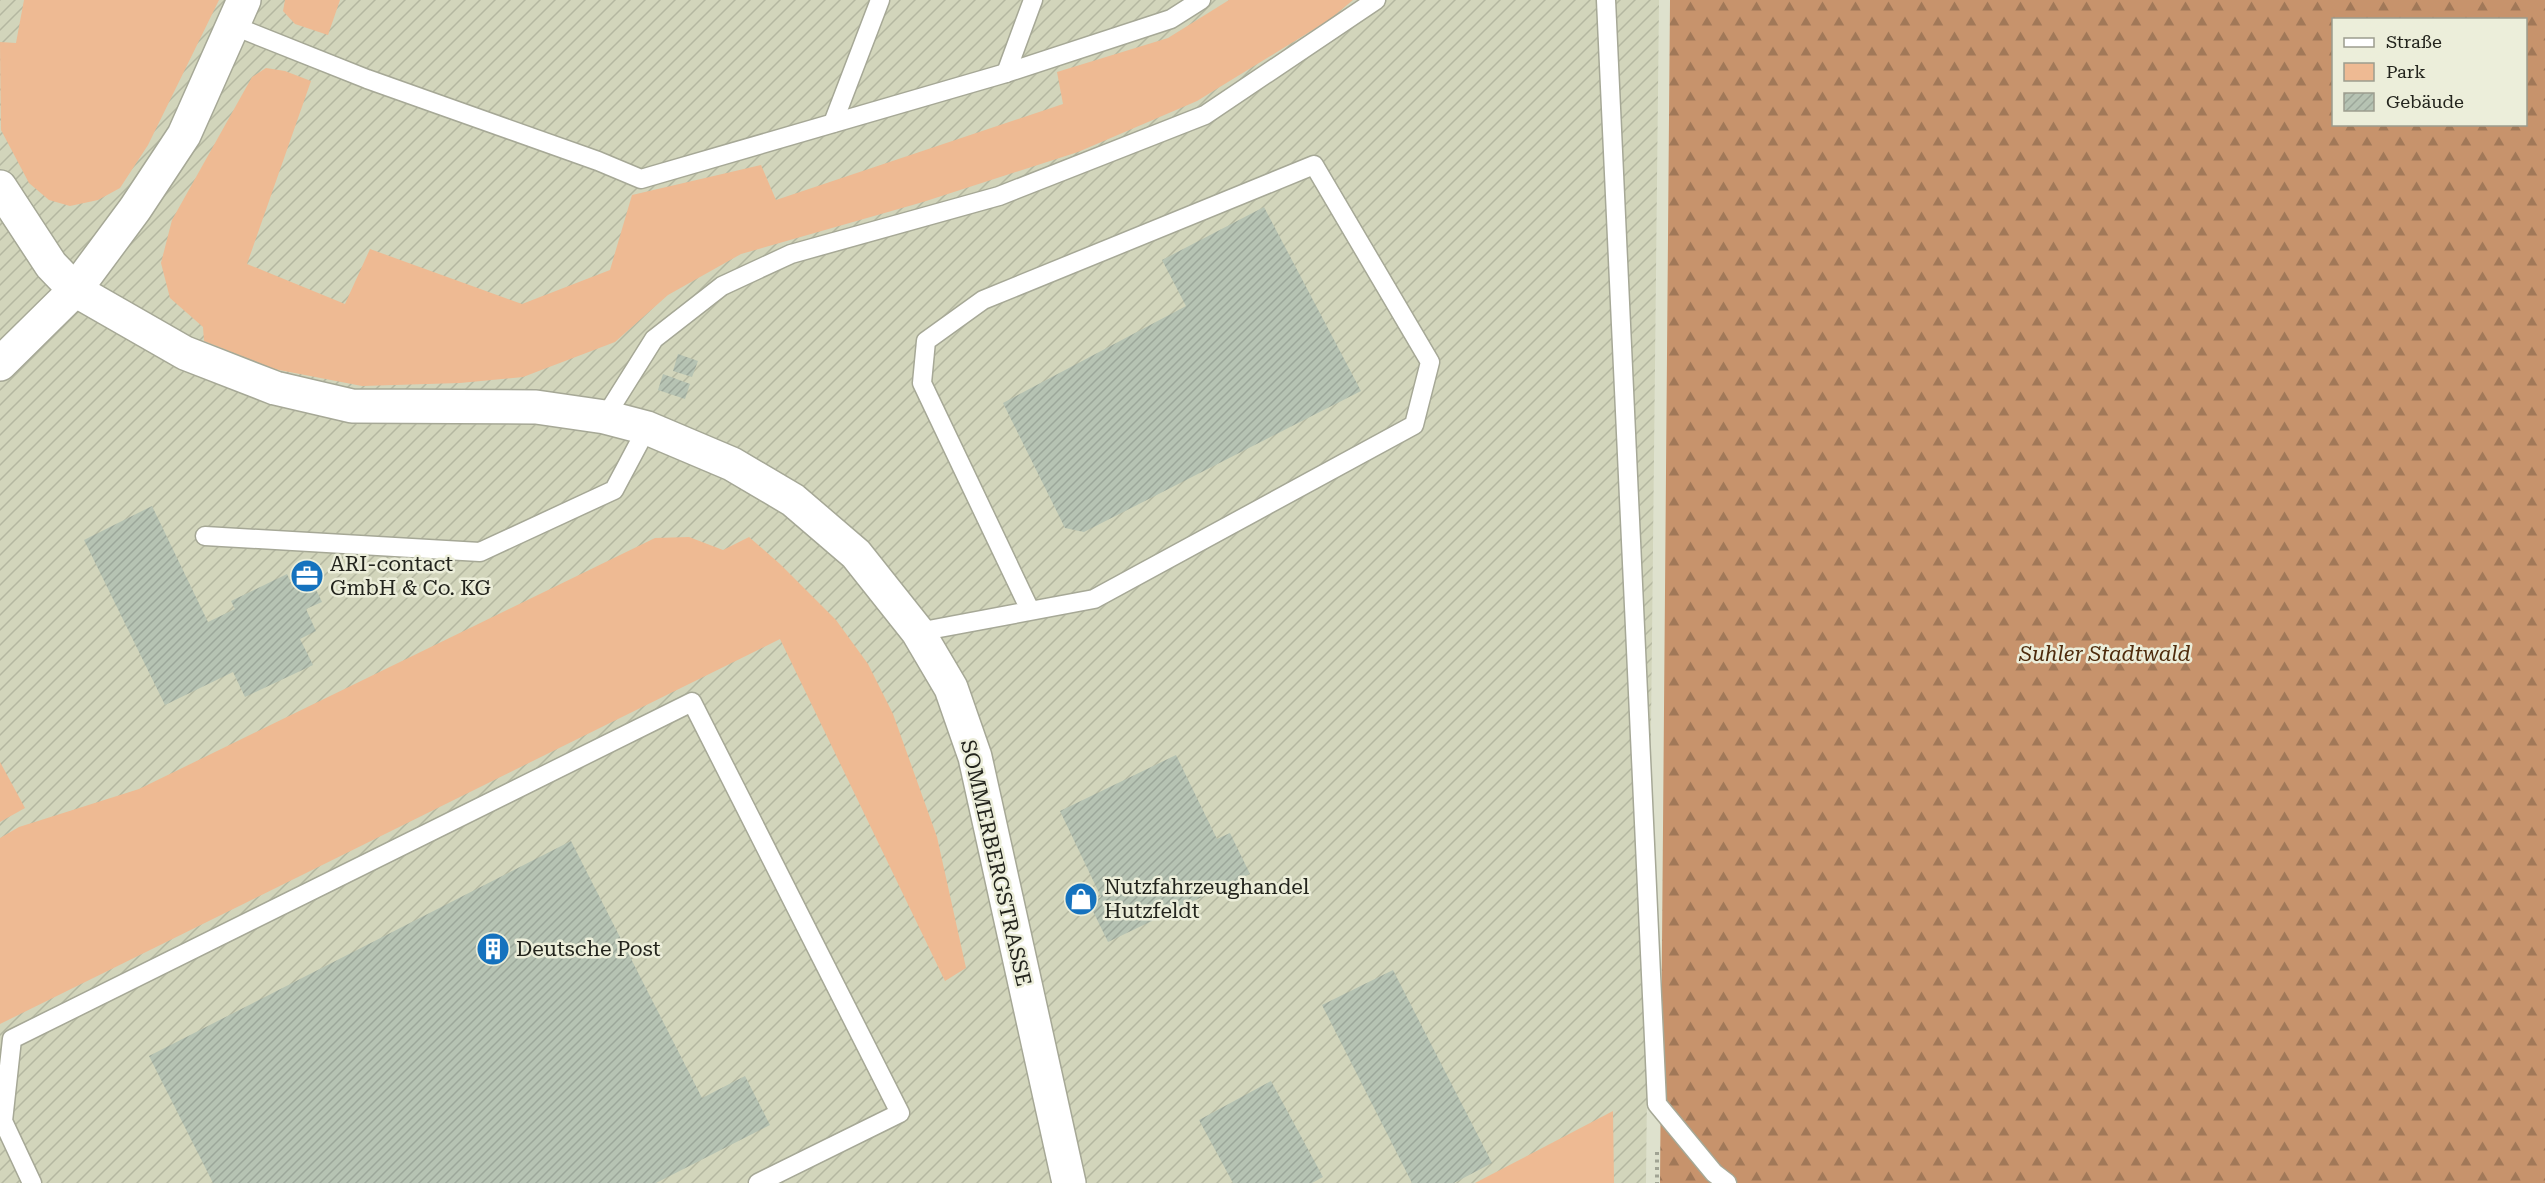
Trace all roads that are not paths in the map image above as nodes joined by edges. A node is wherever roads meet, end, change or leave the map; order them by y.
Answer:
1 (880, 0) edge
2 (1033, 0) edge
3 (1178, 0) edge
4 (1201, 0) edge
5 (1376, 0) edge
6 (1606, 0) edge
7 (239, 13) edge
8 (1171, 19) junction
9 (1006, 73) junction
10 (833, 123) junction
11 (0, 187) edge
12 (75, 290) junction
13 (0, 364) edge
14 (605, 417) junction
15 (647, 428) junction
16 (205, 536) dead end
17 (1030, 610) junction
18 (918, 632) junction
19 (32, 1183) edge
20 (758, 1183) edge
21 (1069, 1183) edge
22 (1727, 1183) edge

1 - 10 lane
2 - 9 lane
3 - 8 lane
4 - 8 lane
5 - 14 lane
6 - 22 lane
7 - 10 lane
7 - 12 street
8 - 9 lane
9 - 10 lane
11 - 12 street, SOMMERBERGSTRASSE
12 - 13 street
12 - 14 street, SOMMERBERGSTRASSE
14 - 15 street, SOMMERBERGSTRASSE
15 - 16 lane
15 - 18 street, SOMMERBERGSTRASSE
17 - 17 lane
17 - 18 lane
18 - 21 street, SOMMERBERGSTRASSE
19 - 20 lane

